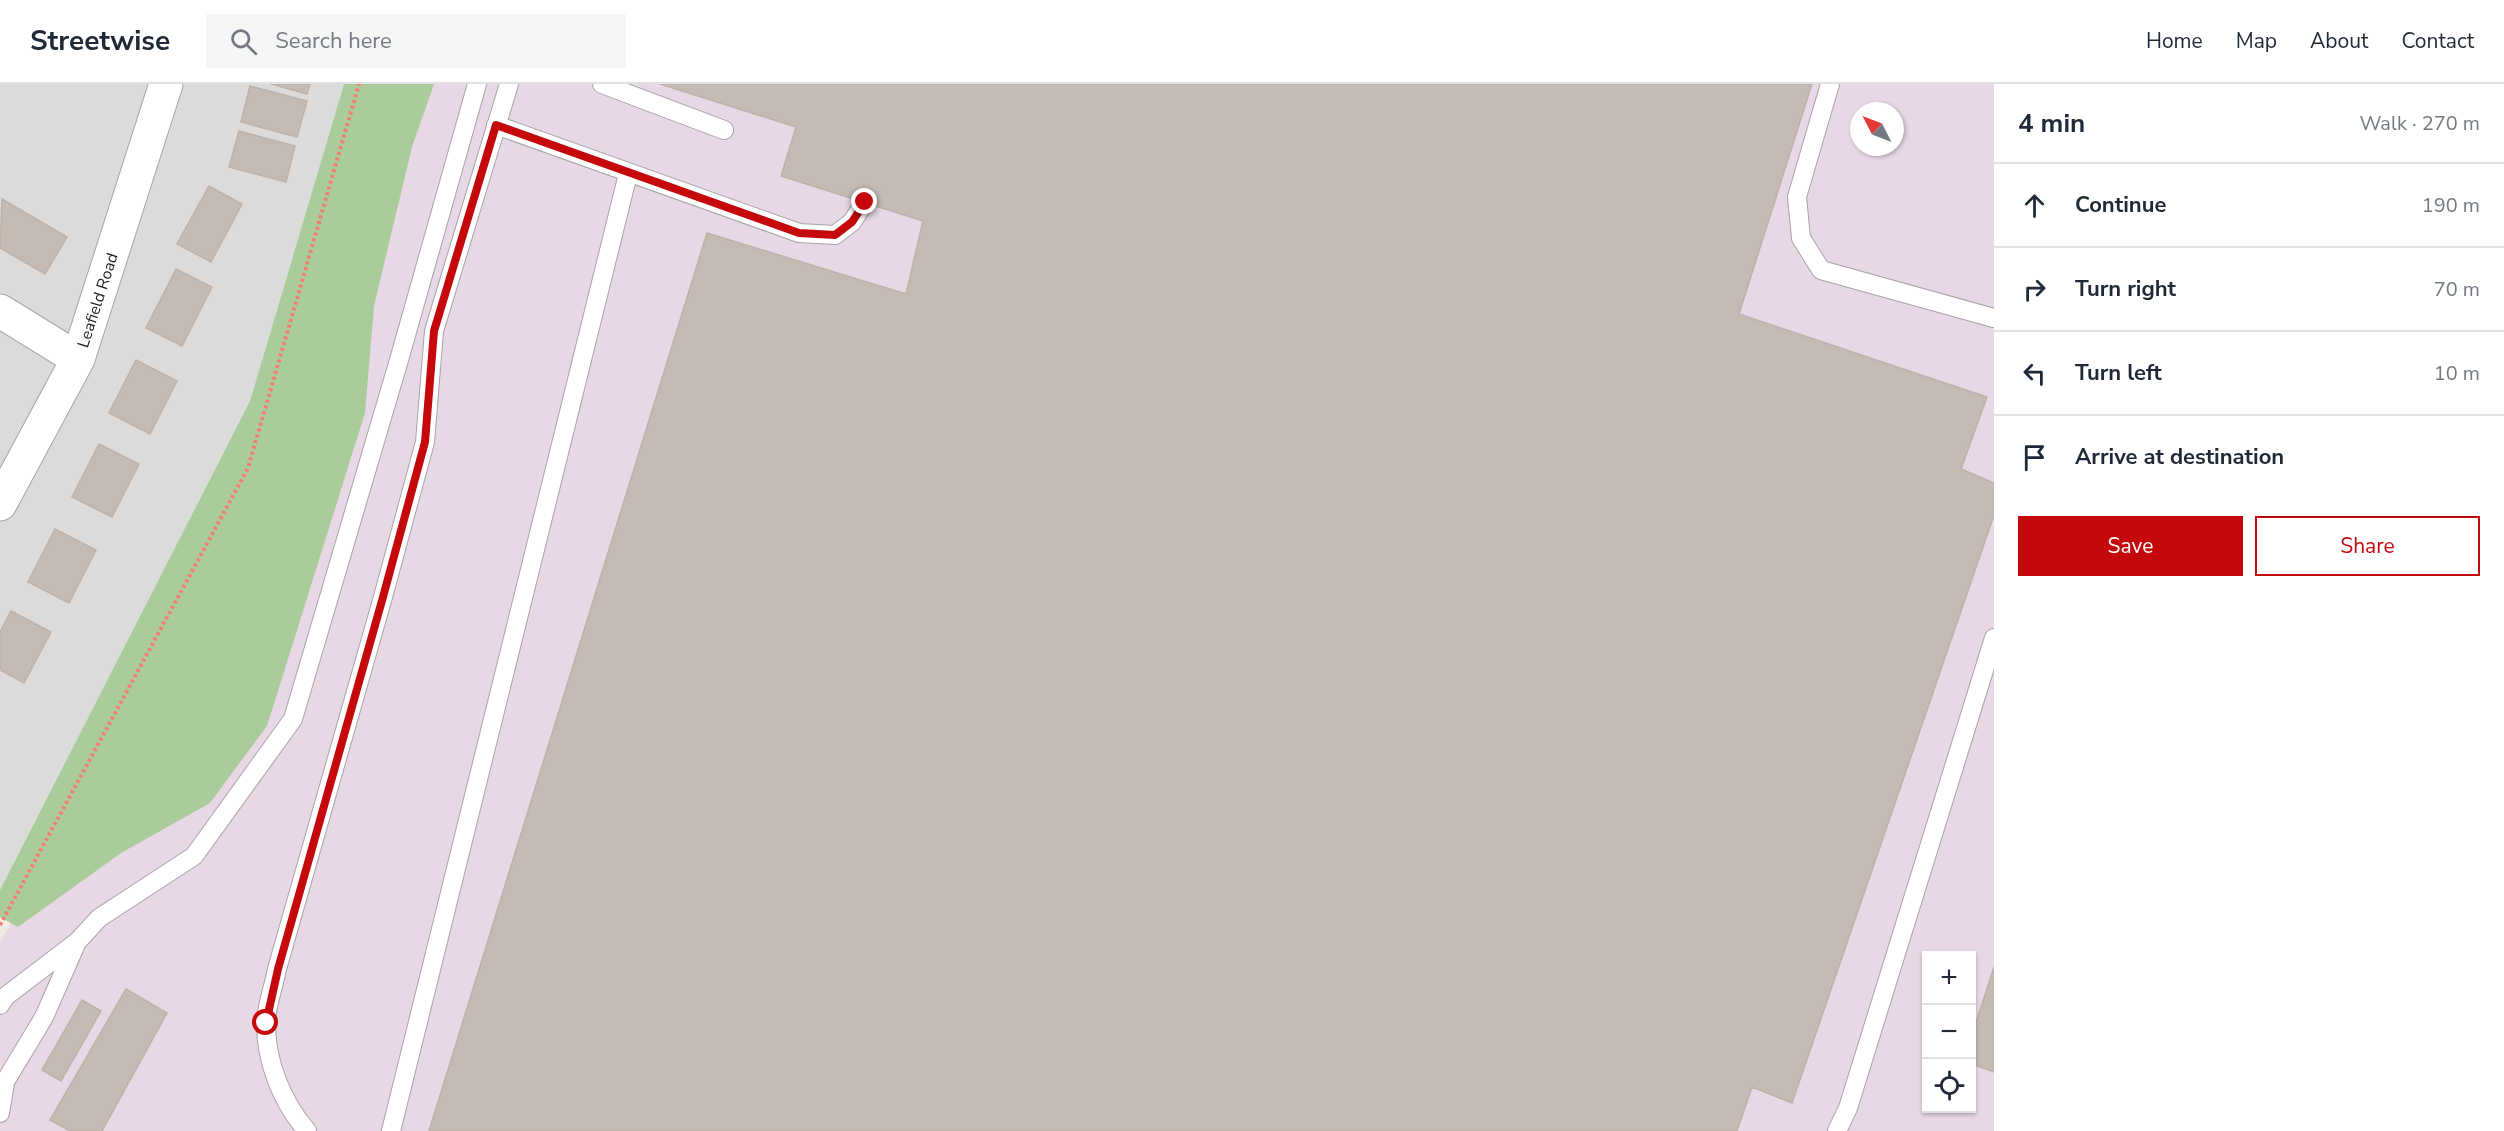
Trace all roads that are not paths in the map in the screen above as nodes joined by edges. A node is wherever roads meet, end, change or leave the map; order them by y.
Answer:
1 (166, 84) edge
2 (477, 84) edge
3 (509, 84) edge
4 (602, 84) edge
5 (1830, 84) edge
6 (496, 125) junction
7 (724, 130) dead end
8 (628, 174) junction
9 (865, 202) dead end
10 (0, 311) edge
11 (1994, 318) edge
12 (78, 359) junction
13 (0, 504) edge
14 (1992, 650) edge
15 (77, 942) junction
16 (0, 1005) edge
17 (2, 1086) edge
18 (0, 1113) edge
19 (307, 1131) edge
20 (391, 1131) edge
21 (1837, 1131) edge

1 - 12 street, Leafield Road
2 - 15 lane
3 - 6 lane
4 - 7 lane
5 - 11 lane
6 - 8 lane
6 - 19 lane
8 - 9 lane
8 - 20 lane
10 - 12 street
12 - 13 street, Leafield Road
14 - 21 lane
15 - 16 lane
15 - 17 lane
17 - 18 lane

